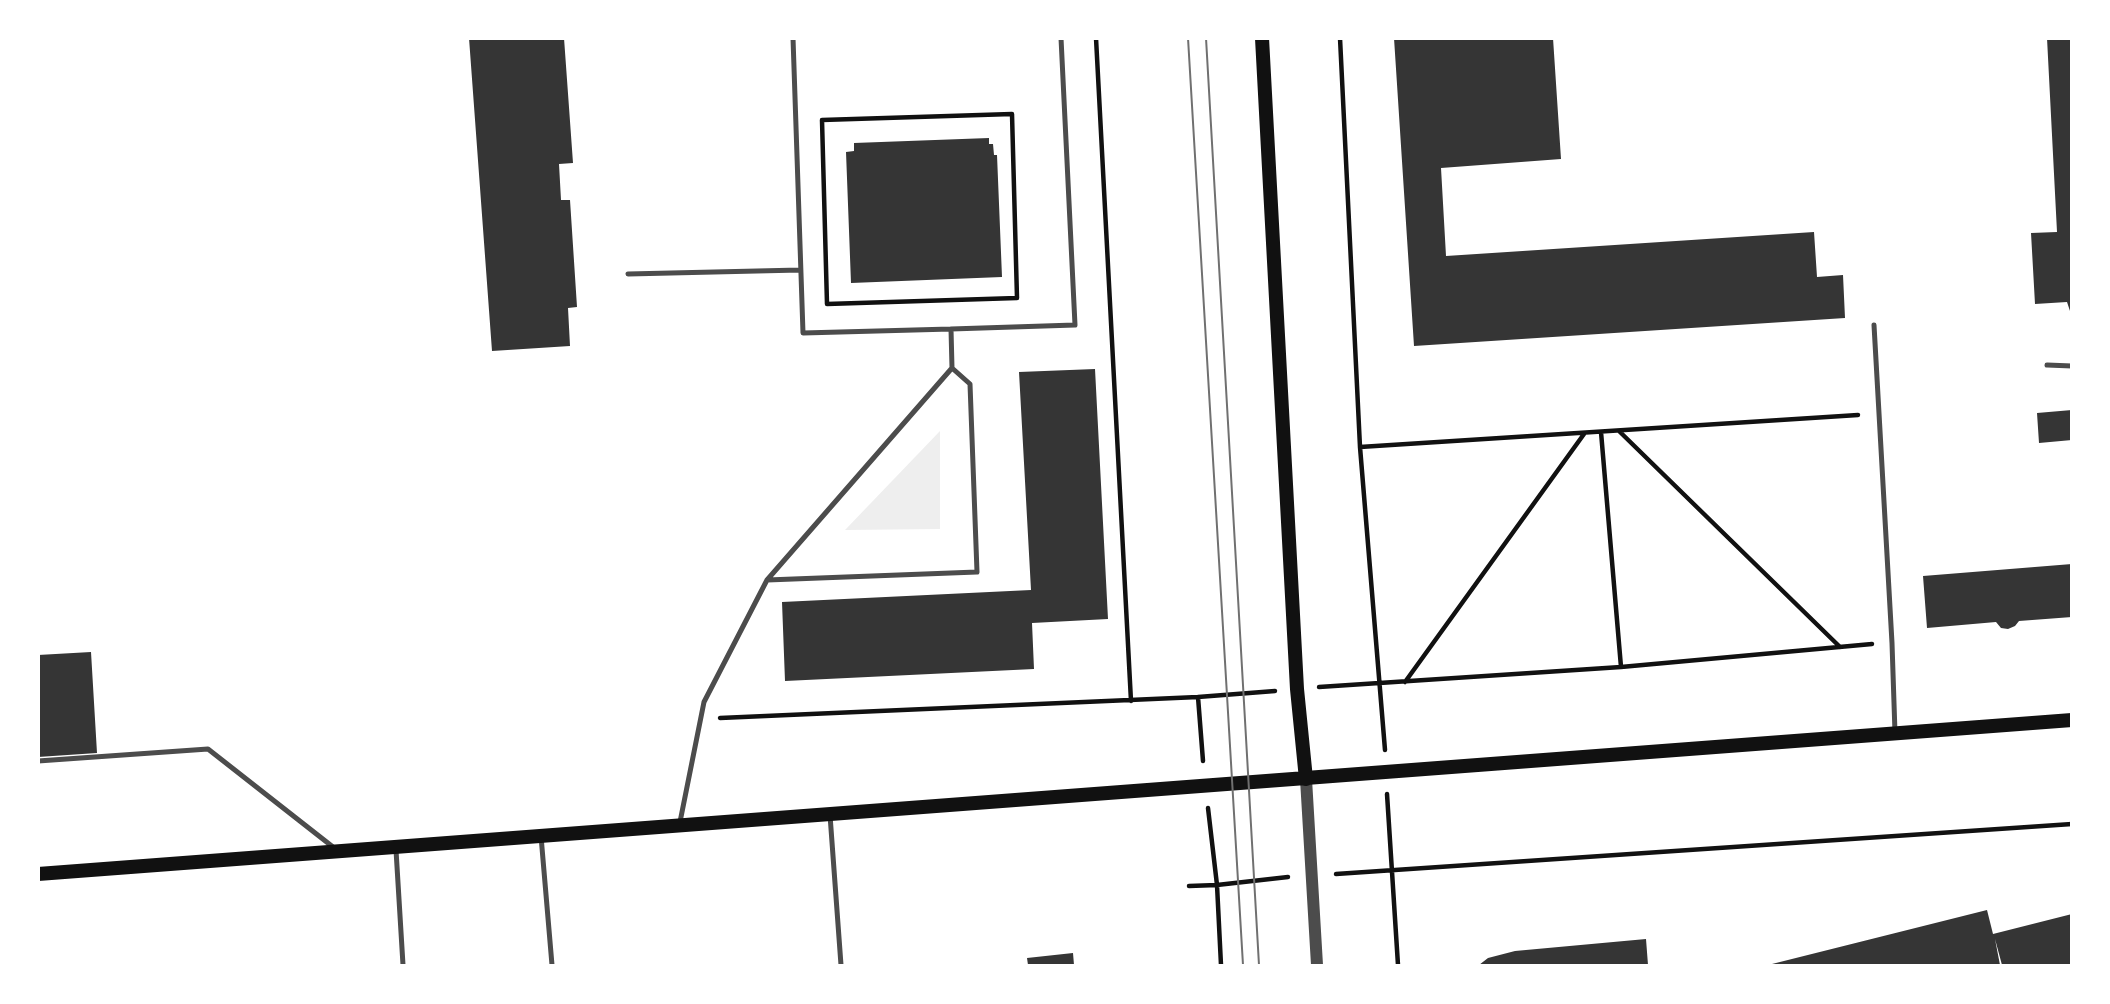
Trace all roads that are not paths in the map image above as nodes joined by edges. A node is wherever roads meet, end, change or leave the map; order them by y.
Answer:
1 (793, 38) edge
2 (1061, 38) edge
3 (1262, 38) edge
4 (800, 270) junction
5 (628, 274) dead end
6 (1874, 325) dead end
7 (951, 329) junction
8 (2047, 365) dead end
9 (2071, 366) edge
10 (952, 368) junction
11 (767, 580) junction
12 (2071, 720) edge
13 (1895, 733) junction
14 (38, 761) edge
15 (1306, 779) junction
16 (830, 814) junction
17 (680, 825) junction
18 (541, 836) junction
19 (396, 847) junction
20 (338, 851) junction
21 (38, 874) edge
22 (403, 965) edge
23 (552, 965) edge
24 (841, 965) edge
25 (1317, 965) edge

1 - 4 lane
2 - 7 lane
3 - 15 main road
4 - 5 lane
4 - 7 lane
6 - 13 lane
7 - 10 lane
8 - 9 lane
10 - 11 lane
10 - 11 lane
11 - 17 lane
12 - 13 main road
13 - 15 main road
14 - 20 lane
15 - 16 main road
15 - 25 street
16 - 17 main road
16 - 24 lane
17 - 18 main road
18 - 19 main road
18 - 23 lane
19 - 20 main road
19 - 22 lane
20 - 21 main road

